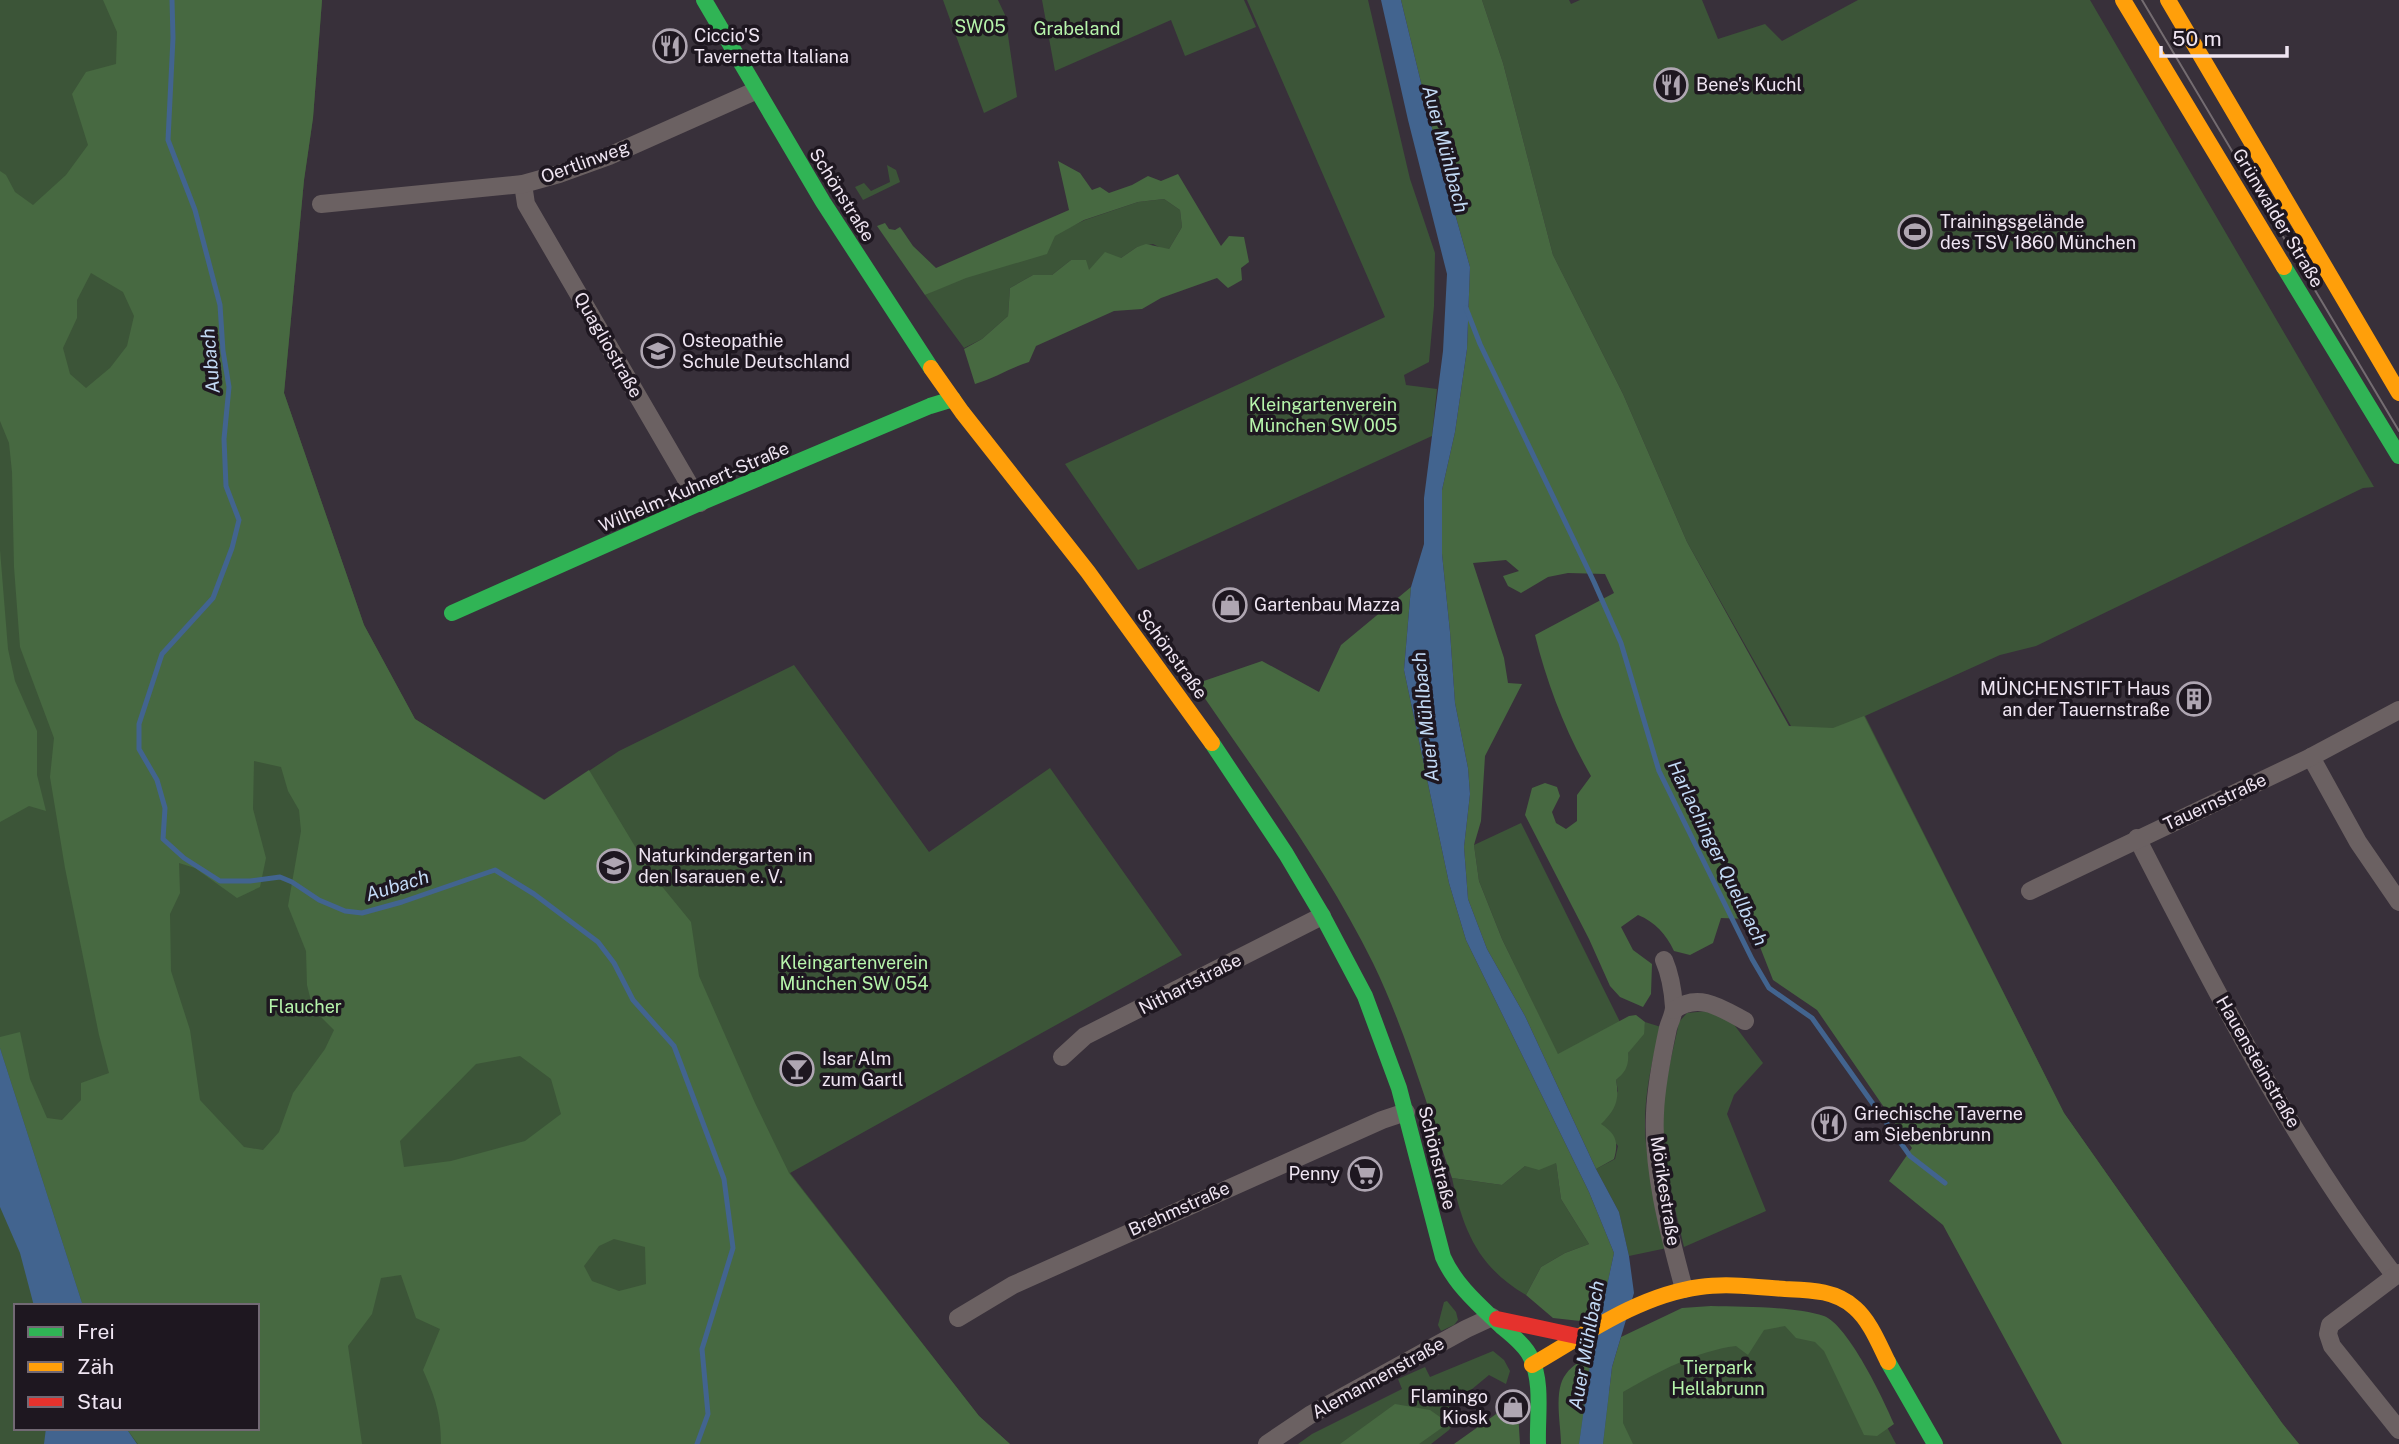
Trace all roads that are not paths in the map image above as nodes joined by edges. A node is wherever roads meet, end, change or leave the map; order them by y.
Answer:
1 (704, 0) edge
2 (2123, 0) edge
3 (2168, 0) edge
4 (755, 91) junction
5 (523, 184) junction
6 (321, 204) dead end
7 (2399, 393) edge
8 (953, 399) junction
9 (2399, 456) edge
10 (700, 503) junction
11 (452, 613) dead end
12 (2399, 710) edge
13 (2311, 757) junction
14 (2137, 838) junction
15 (2030, 891) dead end
16 (2399, 902) edge
17 (1322, 916) junction
18 (1664, 960) dead end
19 (1674, 1010) junction
20 (1745, 1021) dead end
21 (1062, 1057) dead end
22 (1406, 1112) junction
23 (2397, 1275) edge
24 (1684, 1289) junction
25 (1492, 1317) junction
26 (958, 1318) dead end
27 (1588, 1334) junction
28 (1532, 1365) junction
29 (2399, 1430) edge
30 (1267, 1444) edge
31 (1538, 1444) edge
32 (1935, 1444) edge

1 - 4 street, Schönstraße
2 - 9 street, Grünwalder Straße
3 - 7 street, Grünwalder Straße
4 - 5 street, Oertlinweg
4 - 8 street, Schönstraße
5 - 6 street, Oertlinweg
5 - 10 street, Quagliostraße
8 - 10 street, Wilhelm-Kuhnert-Straße
8 - 17 street, Schönstraße
10 - 11 street, Wilhelm-Kuhnert-Straße
12 - 13 street, Tauernstraße
13 - 14 street, Tauernstraße
13 - 16 street
14 - 15 street, Tauernstraße
14 - 23 street, Hauensteinstraße
17 - 21 street, Nithartstraße
17 - 22 street, Schönstraße
18 - 19 street, Mörikestraße
19 - 20 street
19 - 24 street, Mörikestraße
22 - 25 street, Schönstraße
22 - 26 street, Brehmstraße
23 - 29 street
24 - 27 street
24 - 32 street
25 - 27 street
25 - 28 street, Schönstraße
25 - 30 street, Alemannenstraße
27 - 28 street
28 - 31 street

